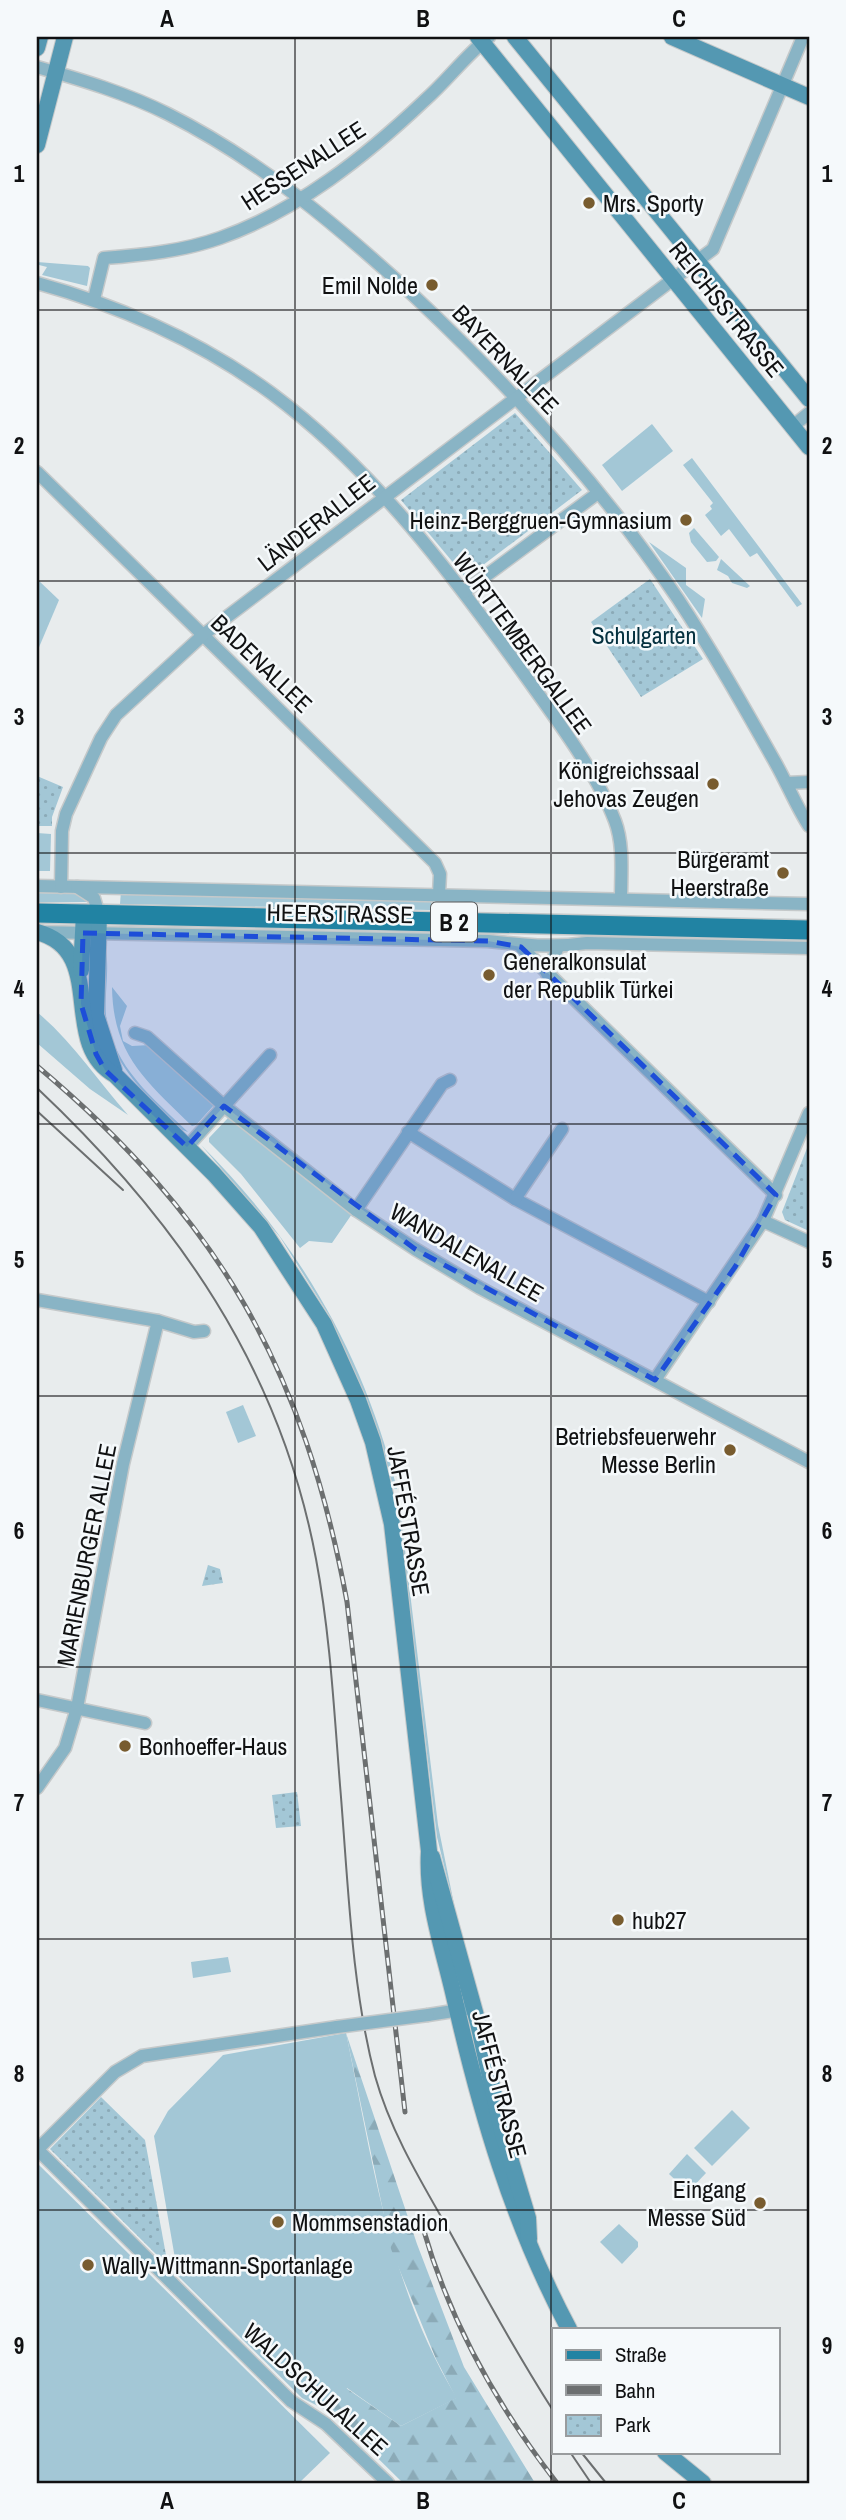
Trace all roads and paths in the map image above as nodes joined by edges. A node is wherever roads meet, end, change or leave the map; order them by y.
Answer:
1 (40, 37) edge
2 (65, 37) edge
3 (514, 37) edge
4 (672, 37) edge
5 (803, 37) edge
6 (483, 39) edge
7 (37, 48) edge
8 (37, 67) edge
9 (56, 72) junction
10 (783, 85) junction
11 (809, 97) edge
12 (37, 145) edge
13 (301, 197) junction
14 (697, 260) junction
15 (674, 279) junction
16 (37, 284) edge
17 (94, 299) junction
18 (516, 397) junction
19 (809, 399) edge
20 (809, 413) edge
21 (793, 426) junction
22 (809, 447) edge
23 (37, 471) edge
24 (598, 493) junction
25 (383, 497) junction
26 (464, 592) junction
27 (203, 635) junction
28 (809, 782) edge
29 (787, 783) junction
30 (809, 826) edge
31 (37, 886) edge
32 (61, 887) junction
33 (78, 887) junction
34 (439, 894) junction
35 (621, 900) junction
36 (809, 904) edge
37 (91, 923) junction
38 (37, 925) edge
39 (809, 930) edge
40 (521, 947) junction
41 (558, 947) junction
42 (809, 948) edge
43 (547, 974) junction
44 (80, 987) junction
45 (135, 1033) dead end
46 (270, 1055) dead end
47 (115, 1075) junction
48 (450, 1080) dead end
49 (224, 1106) junction
50 (809, 1113) edge
51 (562, 1129) dead end
52 (408, 1132) junction
53 (187, 1147) junction
54 (776, 1195) junction
55 (515, 1199) junction
56 (356, 1210) junction
57 (763, 1221) junction
58 (809, 1242) edge
59 (37, 1300) edge
60 (709, 1302) junction
61 (158, 1321) junction
62 (204, 1331) dead end
63 (655, 1380) junction
64 (809, 1461) edge
65 (37, 1700) edge
66 (77, 1708) junction
67 (145, 1723) dead end
68 (37, 1788) edge
69 (429, 1851) junction
70 (474, 2007) junction
71 (456, 2010) junction
72 (37, 2149) edge
73 (529, 2241) junction
74 (569, 2328) edge
75 (667, 2454) edge
76 (701, 2482) edge
77 (388, 2483) edge

1 - 7 main road
2 - 9 main road
3 - 14 main road, REICHSSTRASSE
4 - 10 main road
5 - 10 street, LÄNDERALLEE
6 - 13 street, HESSENALLEE
6 - 15 main road, REICHSSTRASSE
8 - 9 street, BAYERNALLEE
9 - 12 main road
9 - 13 street, BAYERNALLEE
10 - 11 main road
10 - 14 street, LÄNDERALLEE
13 - 17 street, HESSENALLEE
13 - 18 street, BAYERNALLEE
14 - 15 street, LÄNDERALLEE
14 - 19 main road, REICHSSTRASSE
15 - 18 street, LÄNDERALLEE
15 - 21 main road, REICHSSTRASSE
16 - 17 street, WÜRTTEMBERGALLEE
17 - 25 street, WÜRTTEMBERGALLEE
18 - 24 street, BAYERNALLEE
18 - 25 street, LÄNDERALLEE
20 - 21 street
21 - 22 main road, REICHSSTRASSE
23 - 27 street, BADENALLEE
24 - 26 street
24 - 29 street, BAYERNALLEE
25 - 26 street, WÜRTTEMBERGALLEE
25 - 27 street, LÄNDERALLEE
26 - 35 street, WÜRTTEMBERGALLEE
27 - 32 street, LÄNDERALLEE
27 - 34 street, BADENALLEE
28 - 29 street
29 - 30 street, BAYERNALLEE
31 - 32 street, HEERSTRASSE
32 - 33 street, HEERSTRASSE
33 - 34 street, HEERSTRASSE
33 - 37 street
34 - 35 street, HEERSTRASSE
35 - 36 street, HEERSTRASSE
37 - 38 main road, HEERSTRASSE / B 2
37 - 39 main road, HEERSTRASSE / B 2
37 - 40 street, HEERSTRASSE
37 - 44 main road, JAFFÉSTRASSE
37 - 47 main road, JAFFÉSTRASSE
38 - 44 main road, JAFFÉSTRASSE
40 - 41 street, HEERSTRASSE
40 - 43 street
41 - 42 street, HEERSTRASSE
41 - 43 street
43 - 54 street
44 - 47 main road, JAFFÉSTRASSE
45 - 49 street, WANDALENALLEE
46 - 49 street
47 - 53 main road, JAFFÉSTRASSE
48 - 52 street
49 - 53 street
49 - 56 street, WANDALENALLEE
50 - 54 street
51 - 55 street
52 - 55 street
52 - 56 street
53 - 69 main road, JAFFÉSTRASSE
54 - 57 street
55 - 60 street
56 - 63 street, WANDALENALLEE
57 - 58 street
57 - 60 street
59 - 61 street
60 - 63 street
61 - 62 street
61 - 66 street, MARIENBURGER ALLEE
63 - 64 street, WANDALENALLEE
65 - 66 street
66 - 67 street
66 - 68 street, MARIENBURGER ALLEE
69 - 70 main road, JAFFÉSTRASSE
69 - 71 main road, JAFFÉSTRASSE
70 - 71 street
70 - 73 main road, JAFFÉSTRASSE
71 - 72 street, bridge
71 - 73 main road, JAFFÉSTRASSE
72 - 77 street, WALDSCHULALLEE
73 - 74 main road, JAFFÉSTRASSE
75 - 76 main road

